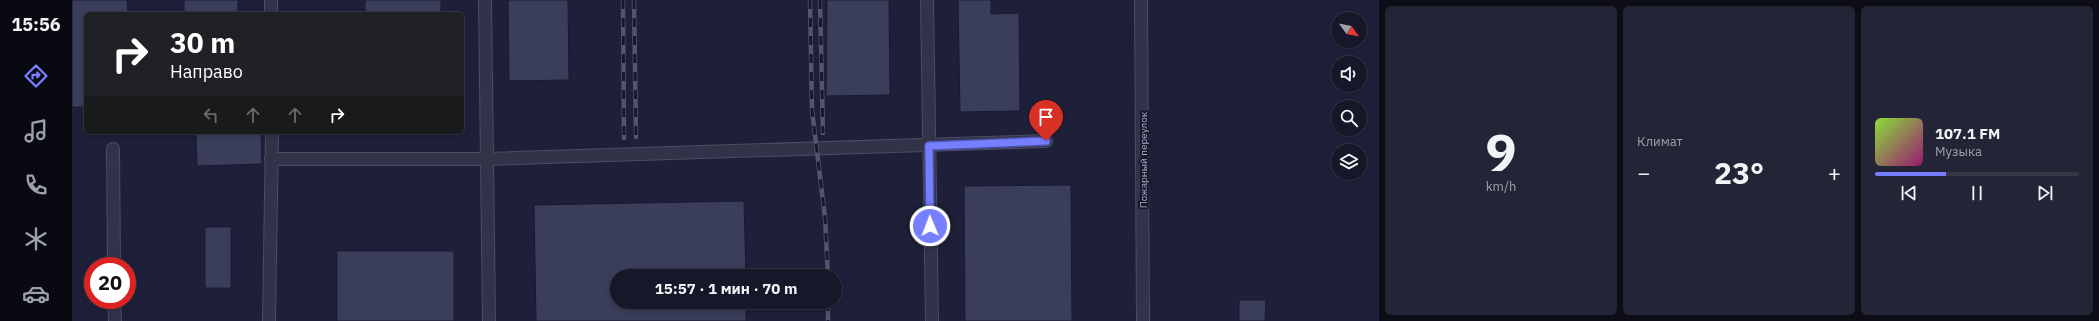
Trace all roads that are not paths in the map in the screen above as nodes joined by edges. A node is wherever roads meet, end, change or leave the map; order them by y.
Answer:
1 (271, 0) edge
2 (485, 0) edge
3 (927, 0) edge
4 (1140, 0) edge
5 (271, 12) edge
6 (272, 134) edge
7 (1046, 141) dead end
8 (929, 146) junction
9 (112, 149) dead end
10 (486, 159) junction
11 (271, 160) junction
12 (114, 257) edge
13 (114, 309) edge
14 (115, 321) edge
15 (269, 321) edge
16 (489, 321) edge
17 (932, 321) edge
18 (1143, 321) edge

1 - 5 street
2 - 10 street
3 - 8 street
4 - 18 street, Пожарный переулок
6 - 11 street
7 - 8 street
8 - 10 street
8 - 17 street
9 - 12 street
10 - 11 street
10 - 16 street
11 - 15 street
13 - 14 street

